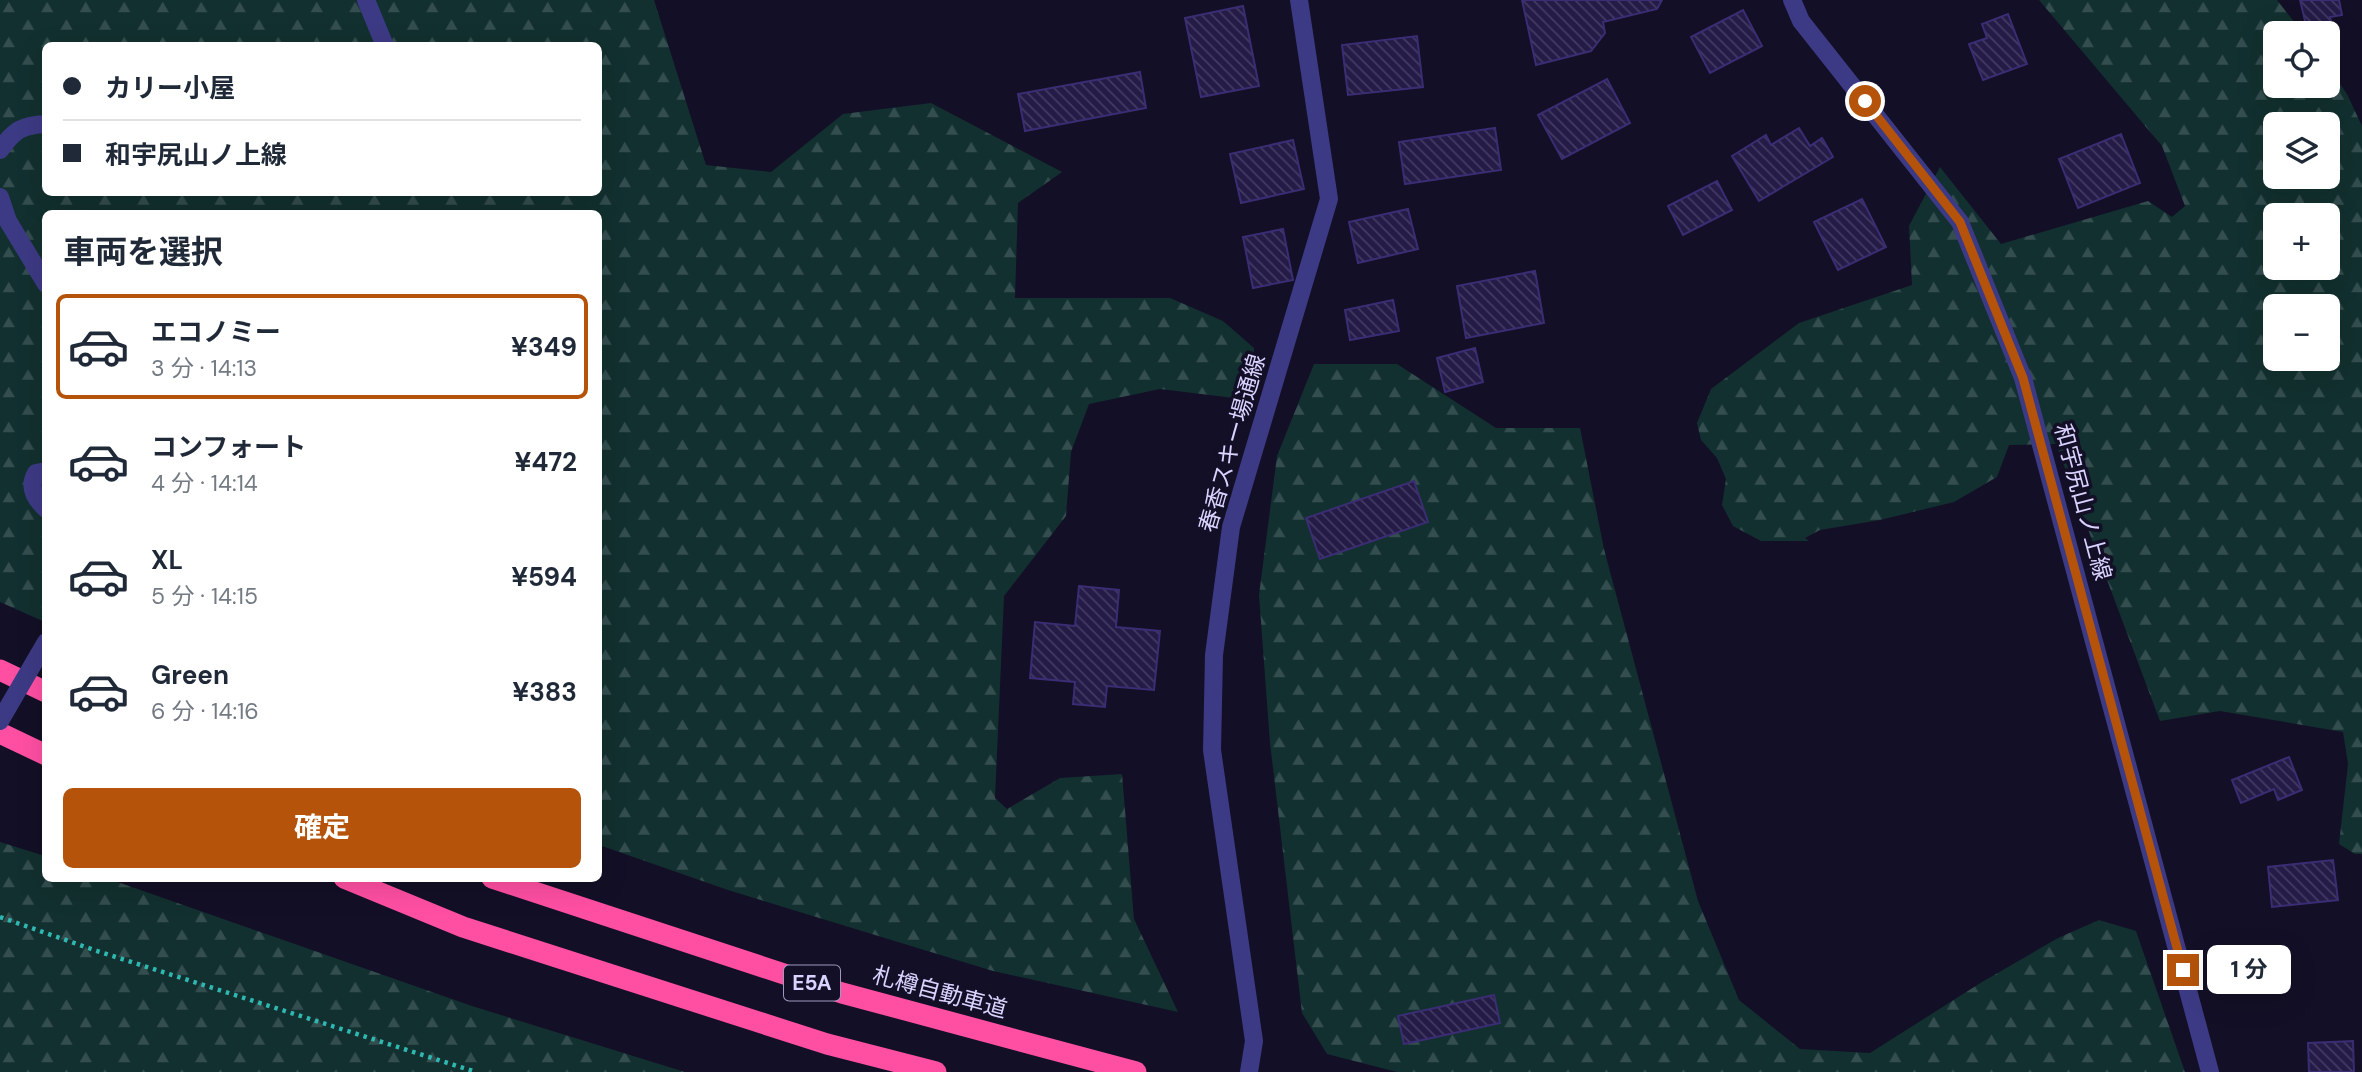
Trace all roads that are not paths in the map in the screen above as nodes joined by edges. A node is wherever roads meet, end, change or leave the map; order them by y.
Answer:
1 (366, 0) edge
2 (1299, 0) edge
3 (1792, 0) edge
4 (383, 42) edge
5 (42, 124) edge
6 (0, 150) edge
7 (0, 197) edge
8 (42, 277) edge
9 (42, 472) edge
10 (42, 504) edge
11 (42, 649) edge
12 (0, 670) edge
13 (42, 690) edge
14 (0, 721) edge
15 (0, 733) edge
16 (42, 753) edge
17 (354, 882) edge
18 (504, 882) edge
19 (936, 1072) edge
20 (1136, 1072) edge
21 (1250, 1072) edge
22 (2210, 1072) edge

1 - 4 street
2 - 21 street, 春香スキー場通線
3 - 22 street, 和宇尻山ノ上線
5 - 6 street
7 - 8 street
9 - 10 street
11 - 14 street, bridge
12 - 13 highway
15 - 16 highway
17 - 19 highway, E5A
18 - 20 highway, 札樽自動車道 / E5A

